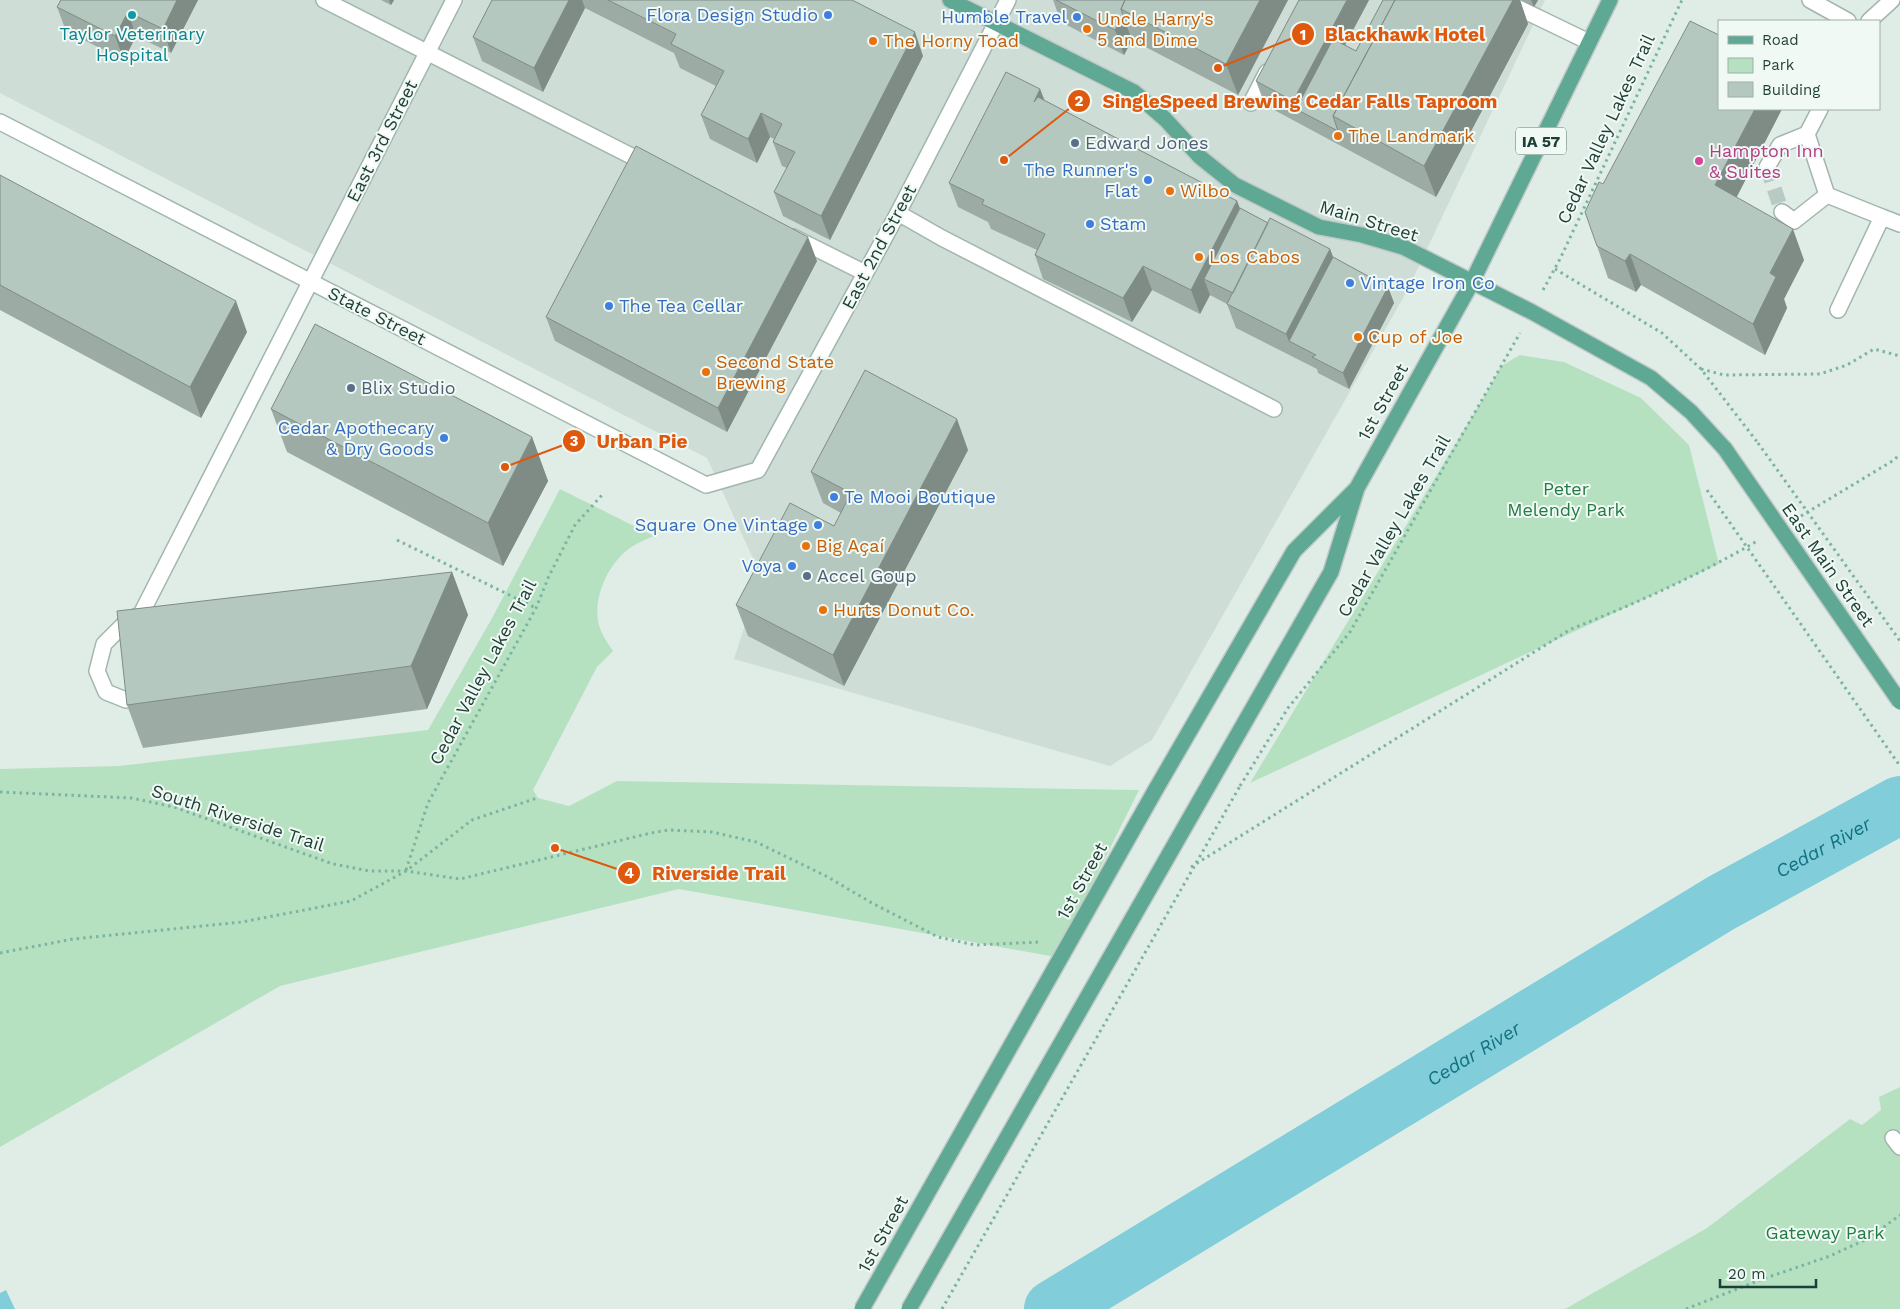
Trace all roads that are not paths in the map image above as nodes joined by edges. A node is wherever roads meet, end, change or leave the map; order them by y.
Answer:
1 (324, 0) edge
2 (454, 0) edge
3 (950, 0) edge
4 (1008, 0) edge
5 (1502, 0) edge
6 (1610, 0) edge
7 (1810, 0) edge
8 (1892, 0) edge
9 (1846, 20) edge
10 (1870, 20) edge
11 (997, 23) junction
12 (1589, 42) junction
13 (427, 54) junction
14 (1274, 60) edge
15 (1251, 103) dead end
16 (1819, 110) edge
17 (0, 122) edge
18 (1806, 134) junction
19 (1767, 166) dead end
20 (666, 174) edge
21 (1827, 195) junction
22 (1782, 212) dead end
23 (898, 213) junction
24 (1882, 217) junction
25 (1900, 224) edge
26 (781, 231) edge
27 (865, 273) junction
28 (310, 282) junction
29 (1472, 282) junction
30 (1838, 310) dead end
31 (1274, 409) dead end
32 (1725, 449) joint
33 (758, 470) joint
34 (1357, 488) junction
35 (126, 700) edge
36 (1900, 702) edge
37 (862, 1309) edge
38 (909, 1309) edge

1 - 13 street
2 - 13 street, East 3rd Street
3 - 11 main road, Main Street
4 - 11 street, East 2nd Street
5 - 12 street
6 - 12 main road, IA 57
7 - 9 street
8 - 10 street
11 - 23 street, East 2nd Street
11 - 29 main road, Main Street
12 - 29 main road, IA 57
13 - 20 street
13 - 28 street, East 3rd Street
14 - 15 street
16 - 18 street
17 - 28 street, State Street
18 - 19 street
18 - 21 street
21 - 22 street
21 - 24 street
23 - 27 street, East 2nd Street
23 - 31 street
24 - 25 street
24 - 30 street
26 - 27 street
27 - 33 street, East 2nd Street
28 - 33 street, State Street
28 - 35 street, East 3rd Street
29 - 32 main road, Main Street
29 - 34 main road, 1st Street
32 - 36 main road, East Main Street, bridge
34 - 37 main road, 1st Street, bridge
34 - 38 main road, 1st Street, bridge

